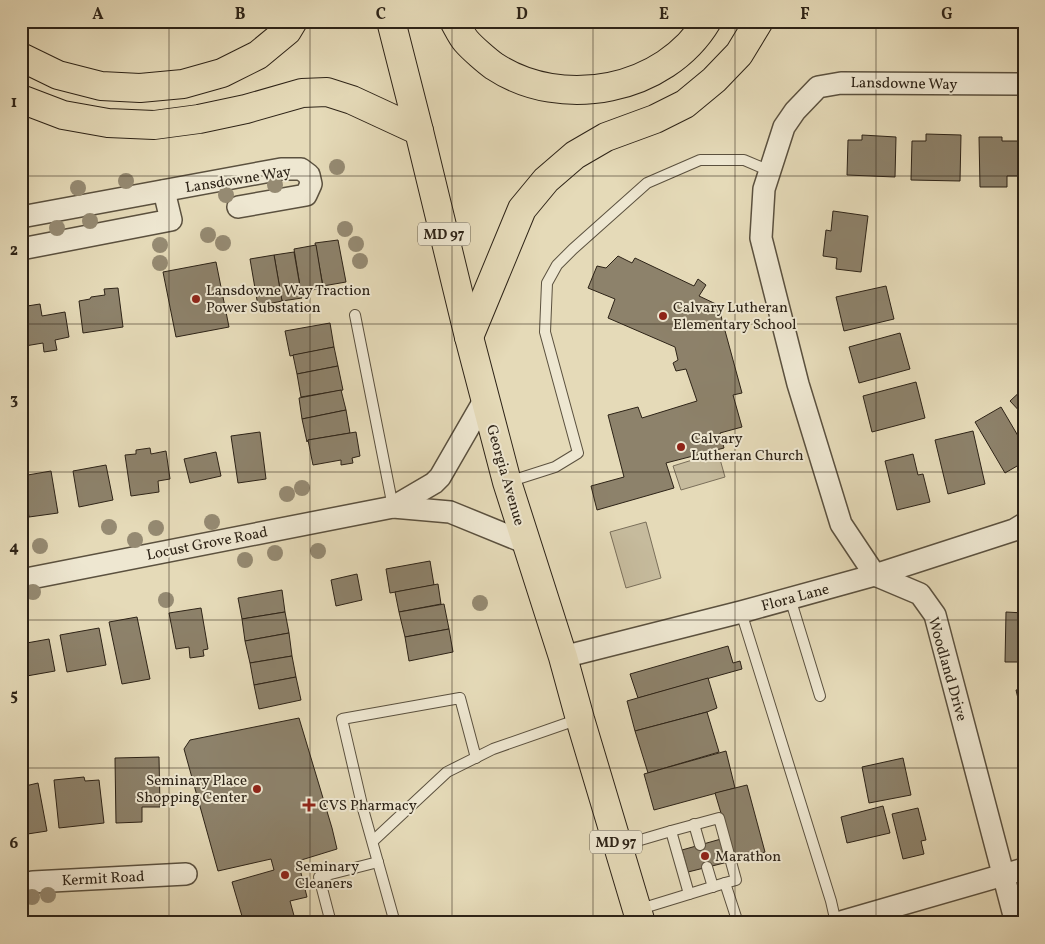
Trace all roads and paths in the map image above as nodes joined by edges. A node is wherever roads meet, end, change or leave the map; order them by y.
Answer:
1 (293, 21) edge
2 (391, 21) edge
3 (454, 21) edge
4 (707, 21) edge
5 (759, 21) edge
6 (21, 57) edge
7 (1024, 84) edge
8 (21, 99) edge
9 (419, 131) junction
10 (770, 171) junction
11 (164, 191) junction
12 (238, 207) dead end
13 (21, 217) edge
14 (21, 249) edge
15 (355, 315) dead end
16 (469, 337) junction
17 (485, 399) junction
18 (507, 482) junction
19 (393, 507) junction
20 (1024, 524) edge
21 (526, 543) junction
22 (875, 575) junction
23 (21, 580) edge
24 (790, 598) junction
25 (741, 612) junction
26 (563, 657) junction
27 (820, 696) dead end
28 (580, 719) junction
29 (476, 758) junction
30 (694, 824) junction
31 (671, 831) junction
32 (372, 841) junction
33 (700, 845) dead end
34 (618, 846) junction
35 (378, 862) junction
36 (707, 867) dead end
37 (1024, 869) edge
38 (186, 874) dead end
39 (1003, 875) junction
40 (725, 883) junction
41 (21, 885) edge
42 (713, 887) junction
43 (689, 894) junction
44 (639, 916) edge
45 (331, 923) edge
46 (395, 923) edge
47 (738, 923) edge
48 (836, 923) edge
49 (1016, 923) edge

1 - 6 main road
2 - 9 main road, Georgia Avenue / MD 97
3 - 4 main road
5 - 16 main road
7 - 10 street, Lansdowne Way
8 - 9 main road
9 - 16 main road, Georgia Avenue / MD 97
10 - 18 lane
10 - 22 street
11 - 12 street, Lansdowne Way
11 - 13 street, Lansdowne Way
11 - 14 street, Lansdowne Way
15 - 19 lane
16 - 17 main road, Georgia Avenue / MD 97
17 - 18 main road, Georgia Avenue / MD 97
17 - 19 street, Locust Grove Road
18 - 21 main road, Georgia Avenue / MD 97
19 - 21 street, Locust Grove Road
19 - 23 street, Locust Grove Road
20 - 22 street, Flora Lane
21 - 26 main road, Georgia Avenue / MD 97
22 - 24 street, Flora Lane
22 - 39 street, Woodland Drive
24 - 25 street, Flora Lane
24 - 27 lane
25 - 26 street, Flora Lane
25 - 48 lane
26 - 28 main road, Georgia Avenue / MD 97
28 - 29 lane
28 - 34 main road, Georgia Avenue / MD 97
29 - 32 lane
29 - 32 lane
30 - 31 lane
30 - 33 lane
30 - 40 lane
31 - 34 lane
31 - 43 lane
32 - 35 lane
34 - 44 main road, Georgia Avenue / MD 97
35 - 45 lane
35 - 46 lane
36 - 42 lane
37 - 39 street
38 - 41 street, Kermit Road
39 - 48 street
39 - 49 street, Woodland Drive
40 - 42 lane
40 - 47 lane
42 - 43 lane
43 - 44 lane

